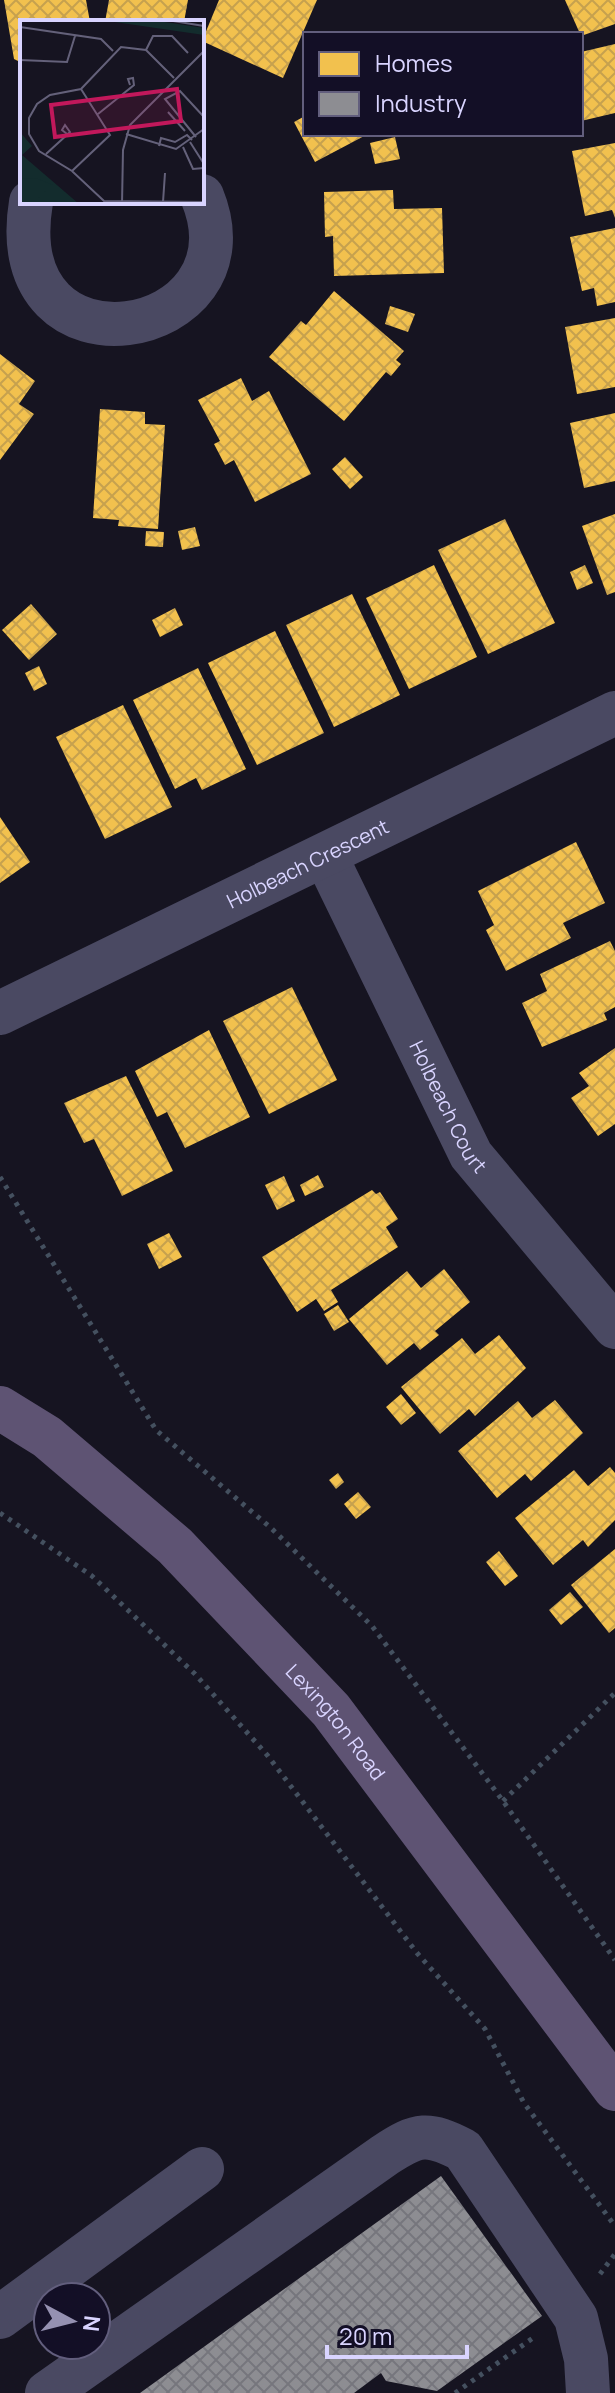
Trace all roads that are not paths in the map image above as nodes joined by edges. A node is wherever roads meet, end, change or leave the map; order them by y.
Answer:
1 (204, 201) edge
2 (19, 215) edge
3 (615, 713) edge
4 (326, 857) junction
5 (0, 1013) edge
6 (615, 1327) edge
7 (0, 1408) edge
8 (615, 2089) edge
9 (202, 2169) dead end
10 (3, 2307) edge
11 (47, 2393) edge
12 (588, 2393) edge

1 - 2 street
3 - 4 street, Holbeach Crescent
4 - 5 street, Holbeach Crescent
4 - 6 street, Holbeach Court
7 - 8 main road, Lexington Road
9 - 10 street
11 - 12 street

